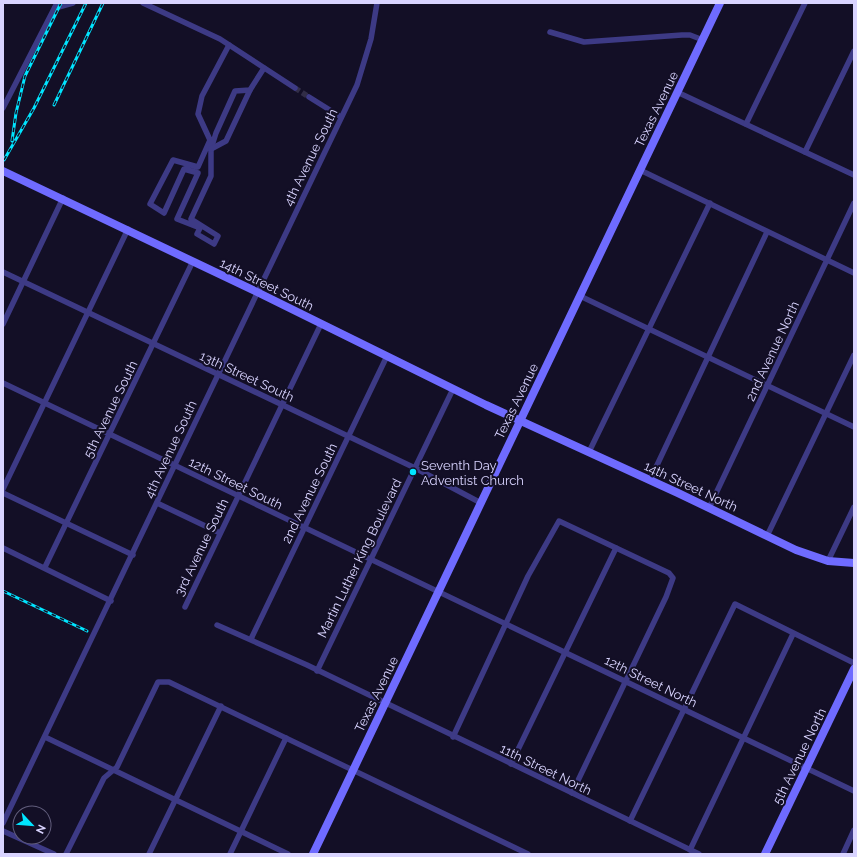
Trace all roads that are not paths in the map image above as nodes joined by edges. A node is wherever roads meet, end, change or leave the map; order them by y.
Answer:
1 (73, 3) edge
2 (143, 3) edge
3 (377, 3) edge
4 (720, 3) edge
5 (805, 3) edge
6 (56, 5) edge
7 (550, 32) dead end
8 (703, 40) junction
9 (229, 45) junction
10 (854, 52) edge
11 (264, 68) junction
12 (295, 88) tunnel mouth
13 (250, 90) junction
14 (678, 92) junction
15 (309, 97) tunnel mouth
16 (4, 108) edge
17 (341, 118) junction
18 (746, 124) junction
19 (211, 149) junction
20 (805, 152) junction
21 (640, 170) junction
22 (4, 174) edge
23 (854, 175) edge
24 (64, 198) junction
25 (710, 203) junction
26 (854, 203) edge
27 (128, 229) junction
28 (767, 232) junction
29 (827, 260) junction
30 (194, 261) junction
31 (3, 272) edge
32 (854, 273) edge
33 (23, 282) junction
34 (257, 292) junction
35 (580, 296) junction
36 (88, 312) junction
37 (3, 324) edge
38 (322, 324) junction
39 (649, 329) junction
40 (154, 344) junction
41 (854, 355) edge
42 (387, 356) junction
43 (708, 357) junction
44 (218, 374) junction
45 (3, 382) edge
46 (767, 385) junction
47 (453, 389) junction
48 (44, 403) junction
49 (282, 405) junction
50 (826, 414) junction
51 (520, 420) junction
52 (854, 427) edge
53 (110, 434) junction
54 (348, 436) junction
55 (589, 452) junction
56 (175, 466) junction
57 (415, 468) junction
58 (650, 480) junction
59 (3, 489) edge
60 (3, 493) edge
61 (238, 496) junction
62 (157, 503) junction
63 (481, 503) junction
64 (854, 507) edge
65 (709, 508) junction
66 (67, 523) junction
67 (305, 528) junction
68 (220, 534) junction
69 (767, 536) junction
70 (3, 548) edge
71 (616, 548) junction
72 (133, 555) junction
73 (371, 560) junction
74 (828, 561) junction
75 (854, 563) edge
76 (45, 567) junction
77 (438, 592) junction
78 (110, 601) junction
79 (184, 608) dead end
80 (506, 624) junction
81 (216, 625) dead end
82 (793, 634) junction
83 (251, 639) junction
84 (565, 653) junction
85 (854, 662) edge
86 (854, 669) edge
87 (317, 671) junction
88 (625, 681) junction
89 (385, 704) junction
90 (221, 706) junction
91 (684, 710) junction
92 (453, 736) junction
93 (45, 737) junction
94 (286, 738) junction
95 (743, 738) junction
96 (511, 764) junction
97 (806, 768) junction
98 (113, 770) junction
99 (353, 770) junction
100 (854, 791) edge
101 (572, 794) junction
102 (175, 800) junction
103 (630, 821) junction
104 (3, 823) edge
105 (854, 830) edge
106 (3, 831) edge
107 (241, 831) junction
108 (690, 850) junction
109 (54, 854) edge
110 (66, 854) edge
111 (149, 854) edge
112 (230, 854) edge
113 (288, 854) edge
114 (313, 854) edge
115 (528, 854) edge
116 (699, 854) edge
117 (765, 854) edge
118 (842, 854) edge

1 - 6 street
2 - 9 street
3 - 17 street, 4th Avenue South
4 - 8 street, Texas Avenue
5 - 18 street
6 - 16 street
7 - 8 street
8 - 14 street, Texas Avenue
9 - 11 street
9 - 19 street
10 - 20 street
11 - 12 street
11 - 13 street
13 - 19 street
13 - 19 street
14 - 18 street
14 - 21 street, Texas Avenue
15 - 17 street
17 - 34 street, 4th Avenue South
18 - 20 street
20 - 23 street
21 - 25 street
21 - 35 street, Texas Avenue
22 - 24 street, 14th Street South
24 - 27 street, 14th Street South
24 - 33 street
25 - 28 street
25 - 39 street
26 - 29 street, 2nd Avenue North
27 - 30 street, 14th Street South
27 - 36 street
28 - 29 street
28 - 43 street
29 - 32 street
29 - 46 street, 2nd Avenue North
30 - 34 street, 14th Street South
30 - 40 street, 5th Avenue South
31 - 33 street, 13th Street South
33 - 36 street, 13th Street South
33 - 37 street
34 - 38 street, 14th Street South
34 - 44 street, 4th Avenue South
35 - 39 street
35 - 51 street, Texas Avenue
36 - 40 street, 13th Street South
36 - 48 street
38 - 42 street, 14th Street South
38 - 49 street, 3rd Avenue South
39 - 43 street
39 - 55 street
40 - 44 street, 13th Street South
40 - 53 street, 5th Avenue South
41 - 50 street
42 - 47 street, 14th Street South
42 - 54 street, 2nd Avenue South
43 - 46 street
43 - 58 street
44 - 49 street, 13th Street South
44 - 56 street, 4th Avenue South
45 - 48 street, 12th Street South
46 - 50 street
46 - 65 street, 2nd Avenue North
47 - 51 street, 14th Street South
47 - 57 street, Martin Luther King Boulevard
48 - 53 street, 12th Street South
48 - 59 street
49 - 54 street, 13th Street South
49 - 61 street, 3rd Avenue South
50 - 52 street
50 - 69 street
51 - 55 street, 14th Street North
51 - 63 street, Texas Avenue
53 - 56 street, 12th Street South
53 - 66 street, 5th Avenue South
54 - 57 street, 13th Street South
54 - 67 street, 2nd Avenue South
55 - 58 street, 14th Street North
56 - 61 street, 12th Street South
56 - 62 street, 4th Avenue South
57 - 63 street, 13th Street South
57 - 73 street, Martin Luther King Boulevard
58 - 65 street, 14th Street North
60 - 66 street
61 - 67 street, 12th Street South
61 - 68 street, 3rd Avenue South
62 - 68 street
62 - 72 street, 4th Avenue South
63 - 77 street, Texas Avenue
64 - 74 street
65 - 69 street, 14th Street North
66 - 72 street
66 - 76 street, 5th Avenue South
67 - 73 street, 12th Street South
67 - 83 street, 2nd Avenue South
68 - 79 street, 3rd Avenue South
69 - 74 street, 14th Street North
70 - 76 street
71 - 80 street
71 - 84 street
71 - 88 street
72 - 78 street, 4th Avenue South
73 - 77 street, 12th Street South
73 - 87 street, Martin Luther King Boulevard
74 - 75 street, 14th Street North
76 - 78 street
77 - 80 street, 12th Street North
77 - 89 street, Texas Avenue
78 - 93 street, 4th Avenue South
80 - 84 street, 12th Street North
80 - 92 street
81 - 83 street, 11th Street North
82 - 85 street
82 - 91 street
82 - 95 street
83 - 87 street, 11th Street North
84 - 88 street, 12th Street North
84 - 96 street
86 - 97 street, 5th Avenue North
87 - 89 street, 11th Street North
88 - 91 street, 12th Street North
88 - 101 street
89 - 92 street, 11th Street North
89 - 99 street, Texas Avenue
90 - 94 street
90 - 98 street
90 - 102 street
91 - 95 street, 12th Street North
91 - 103 street
92 - 96 street, 11th Street North
93 - 98 street
93 - 104 street, 4th Avenue South
94 - 99 street
94 - 107 street
95 - 97 street, 12th Street North
95 - 108 street
96 - 101 street, 11th Street North
97 - 100 street, 12th Street North
97 - 117 street, 5th Avenue North
98 - 102 street
98 - 110 street
99 - 114 street, Texas Avenue
99 - 115 street
101 - 103 street, 11th Street North
102 - 107 street
102 - 111 street
103 - 108 street, 11th Street North
105 - 118 street
106 - 109 street
107 - 112 street
107 - 113 street
108 - 116 street, 11th Street North

